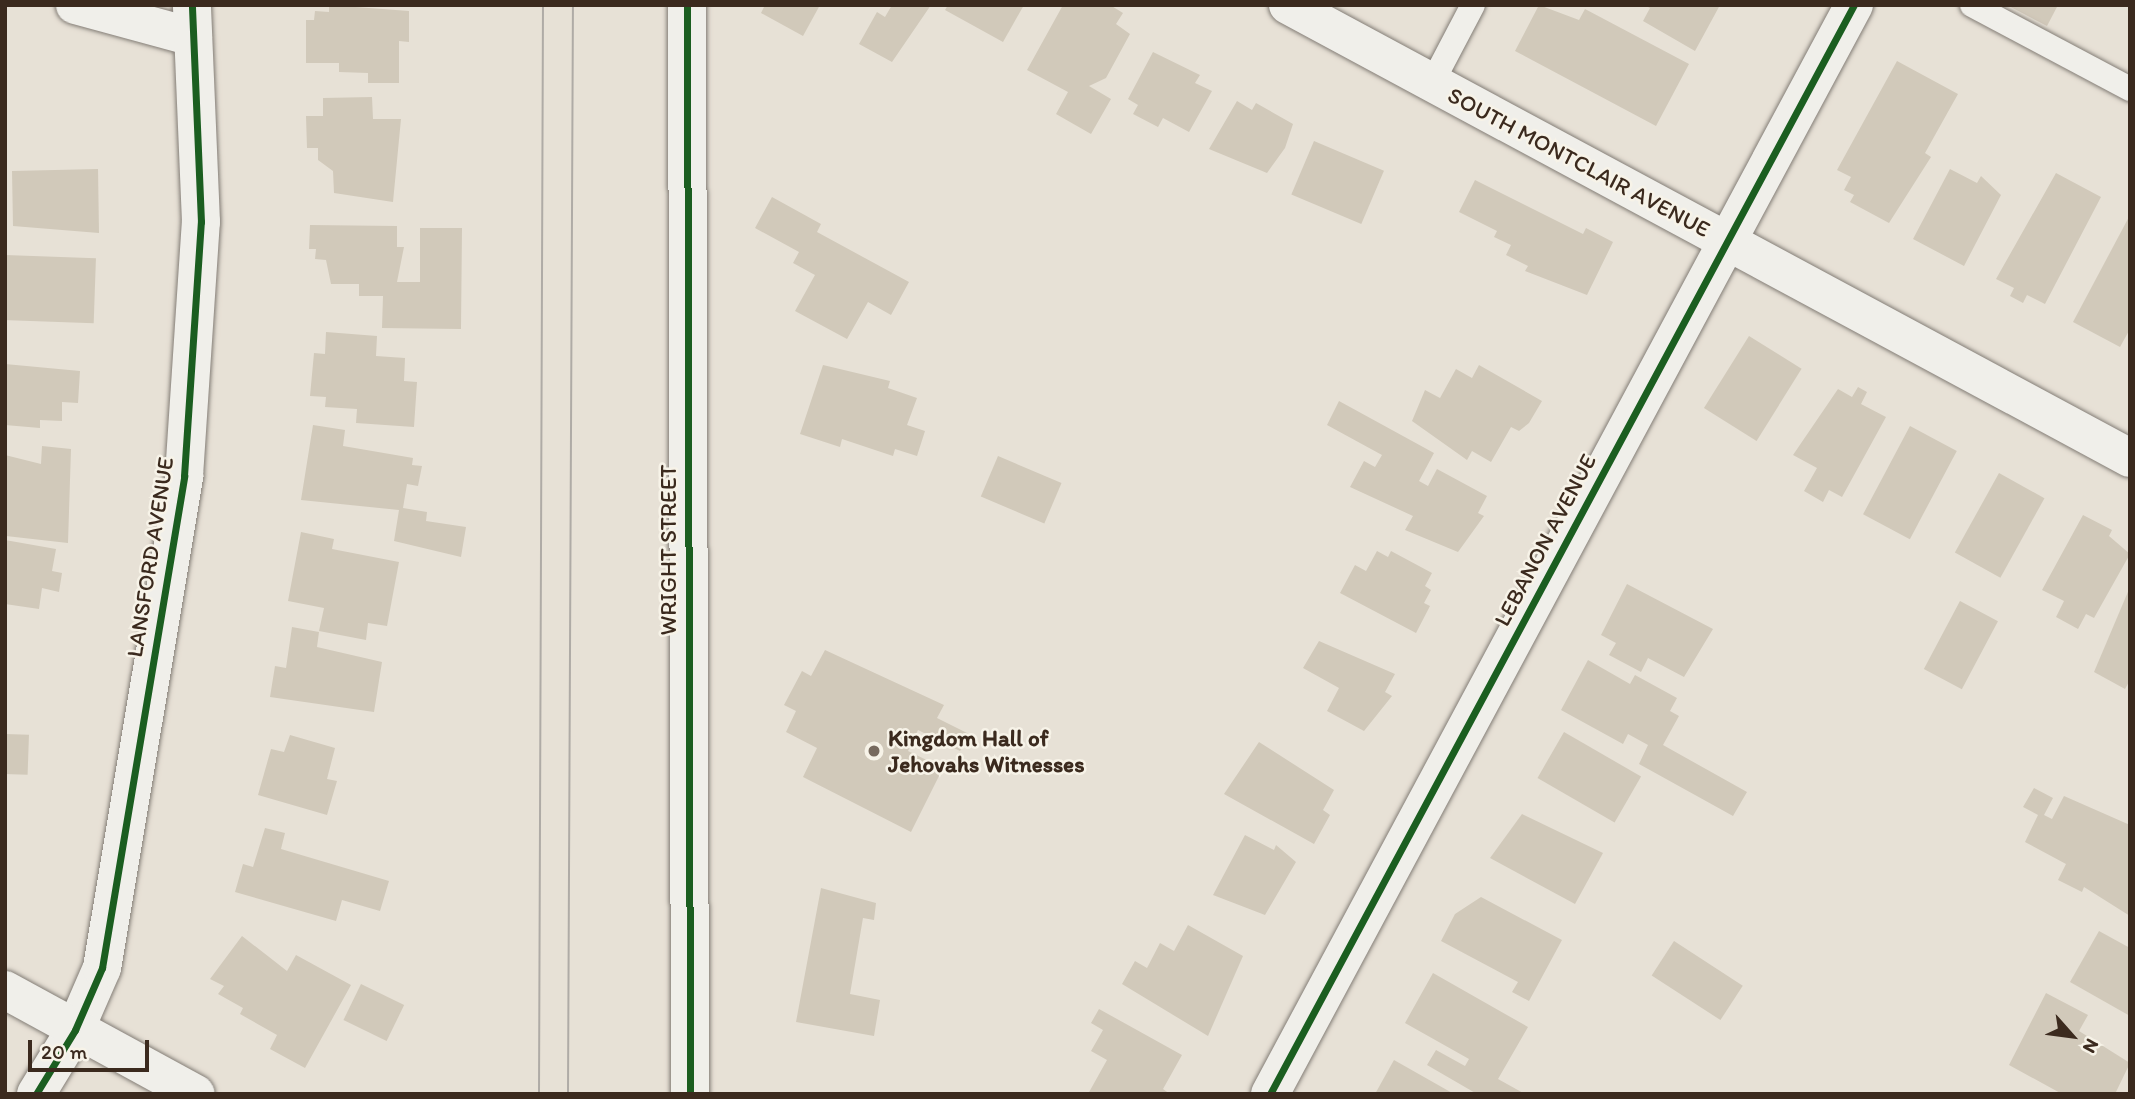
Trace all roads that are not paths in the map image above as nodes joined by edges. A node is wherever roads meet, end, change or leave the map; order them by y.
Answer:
1 (75, 5) edge
2 (687, 5) edge
3 (1288, 5) edge
4 (1473, 5) edge
5 (1854, 5) edge
6 (1972, 5) edge
7 (192, 21) edge
8 (1432, 83) junction
9 (2130, 89) edge
10 (1727, 242) junction
11 (2130, 458) edge
12 (5, 990) edge
13 (75, 1030) junction
14 (36, 1094) edge
15 (196, 1094) edge
16 (690, 1094) edge
17 (1270, 1094) edge

1 - 7 street
2 - 16 street, WRIGHT STREET
3 - 8 street, SOUTH MONTCLAIR AVENUE
4 - 8 lane
5 - 10 street, LEBANON AVENUE
6 - 9 lane
7 - 13 street, LANSFORD AVENUE
8 - 10 street, SOUTH MONTCLAIR AVENUE
10 - 11 street, SOUTH MONTCLAIR AVENUE
10 - 17 street, LEBANON AVENUE
12 - 13 street
13 - 14 street, LANSFORD AVENUE
13 - 15 street

